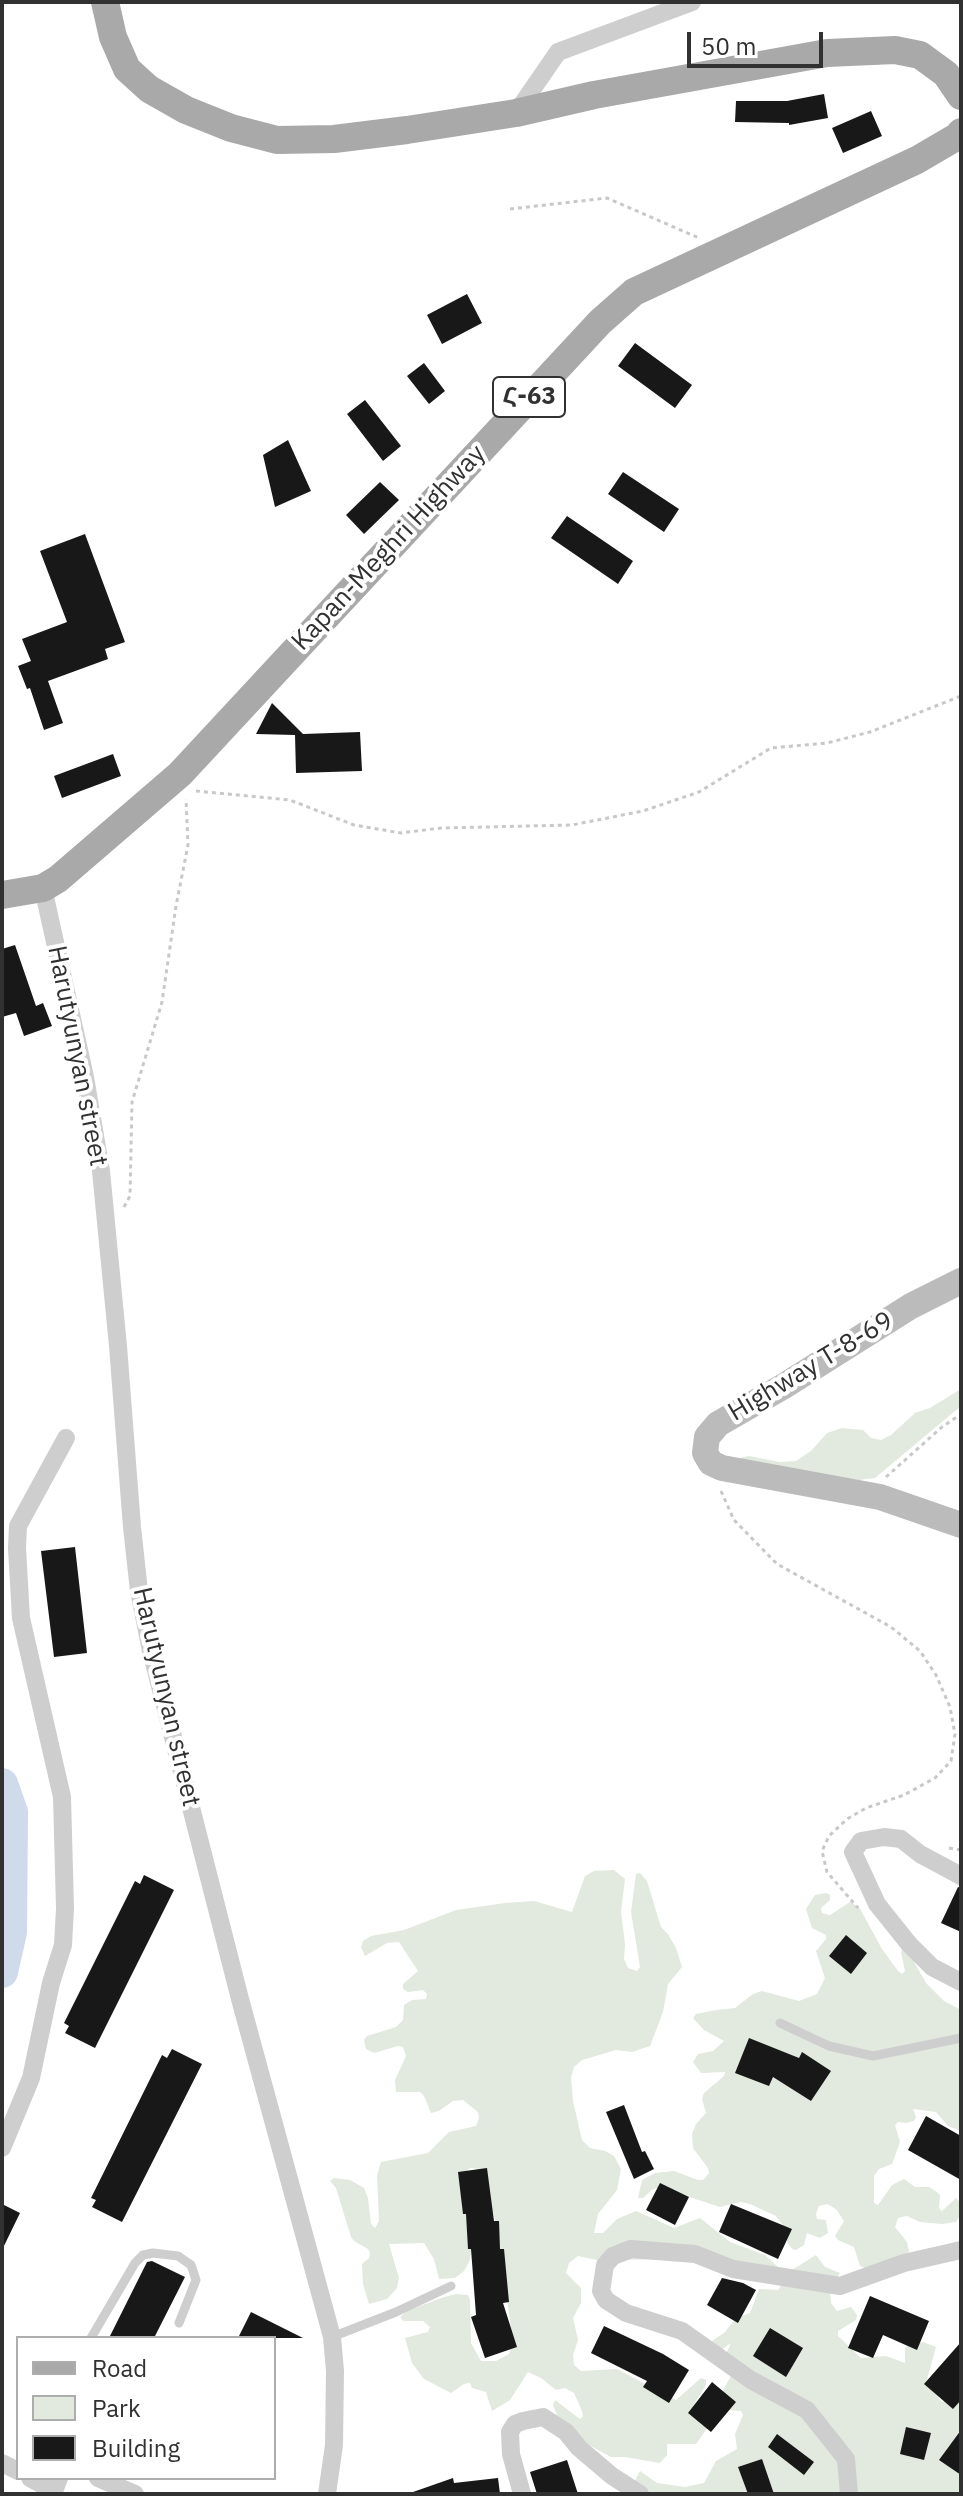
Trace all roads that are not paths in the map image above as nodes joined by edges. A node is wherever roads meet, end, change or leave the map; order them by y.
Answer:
1 (105, 2) edge
2 (692, 2) edge
3 (961, 96) edge
4 (516, 113) junction
5 (961, 132) edge
6 (43, 888) junction
7 (2, 895) edge
8 (961, 1281) edge
9 (66, 1438) dead end
10 (961, 1525) edge
11 (961, 1876) edge
12 (961, 1982) edge
13 (780, 2023) dead end
14 (961, 2038) edge
15 (2, 2148) edge
16 (961, 2250) edge
17 (451, 2286) dead end
18 (179, 2323) dead end
19 (92, 2336) edge
20 (332, 2337) junction
21 (34, 2480) edge
22 (58, 2480) edge
23 (103, 2480) edge
24 (135, 2494) edge
25 (327, 2494) edge
26 (522, 2494) edge
27 (640, 2494) edge
28 (849, 2494) edge

1 - 4 main road
2 - 4 street
3 - 4 main road
5 - 6 main road, Kapan-Meghri Highway / Հ-63
6 - 7 main road, Kapan-Meghri Highway / Հ-63
6 - 20 street, Harutyunyan street
8 - 10 street, Highway T-8-69
9 - 15 street
11 - 12 street
13 - 14 lane
16 - 28 street
17 - 20 lane
18 - 19 lane
20 - 25 street, Harutyunyan street
21 - 22 street
23 - 24 street
26 - 27 street

